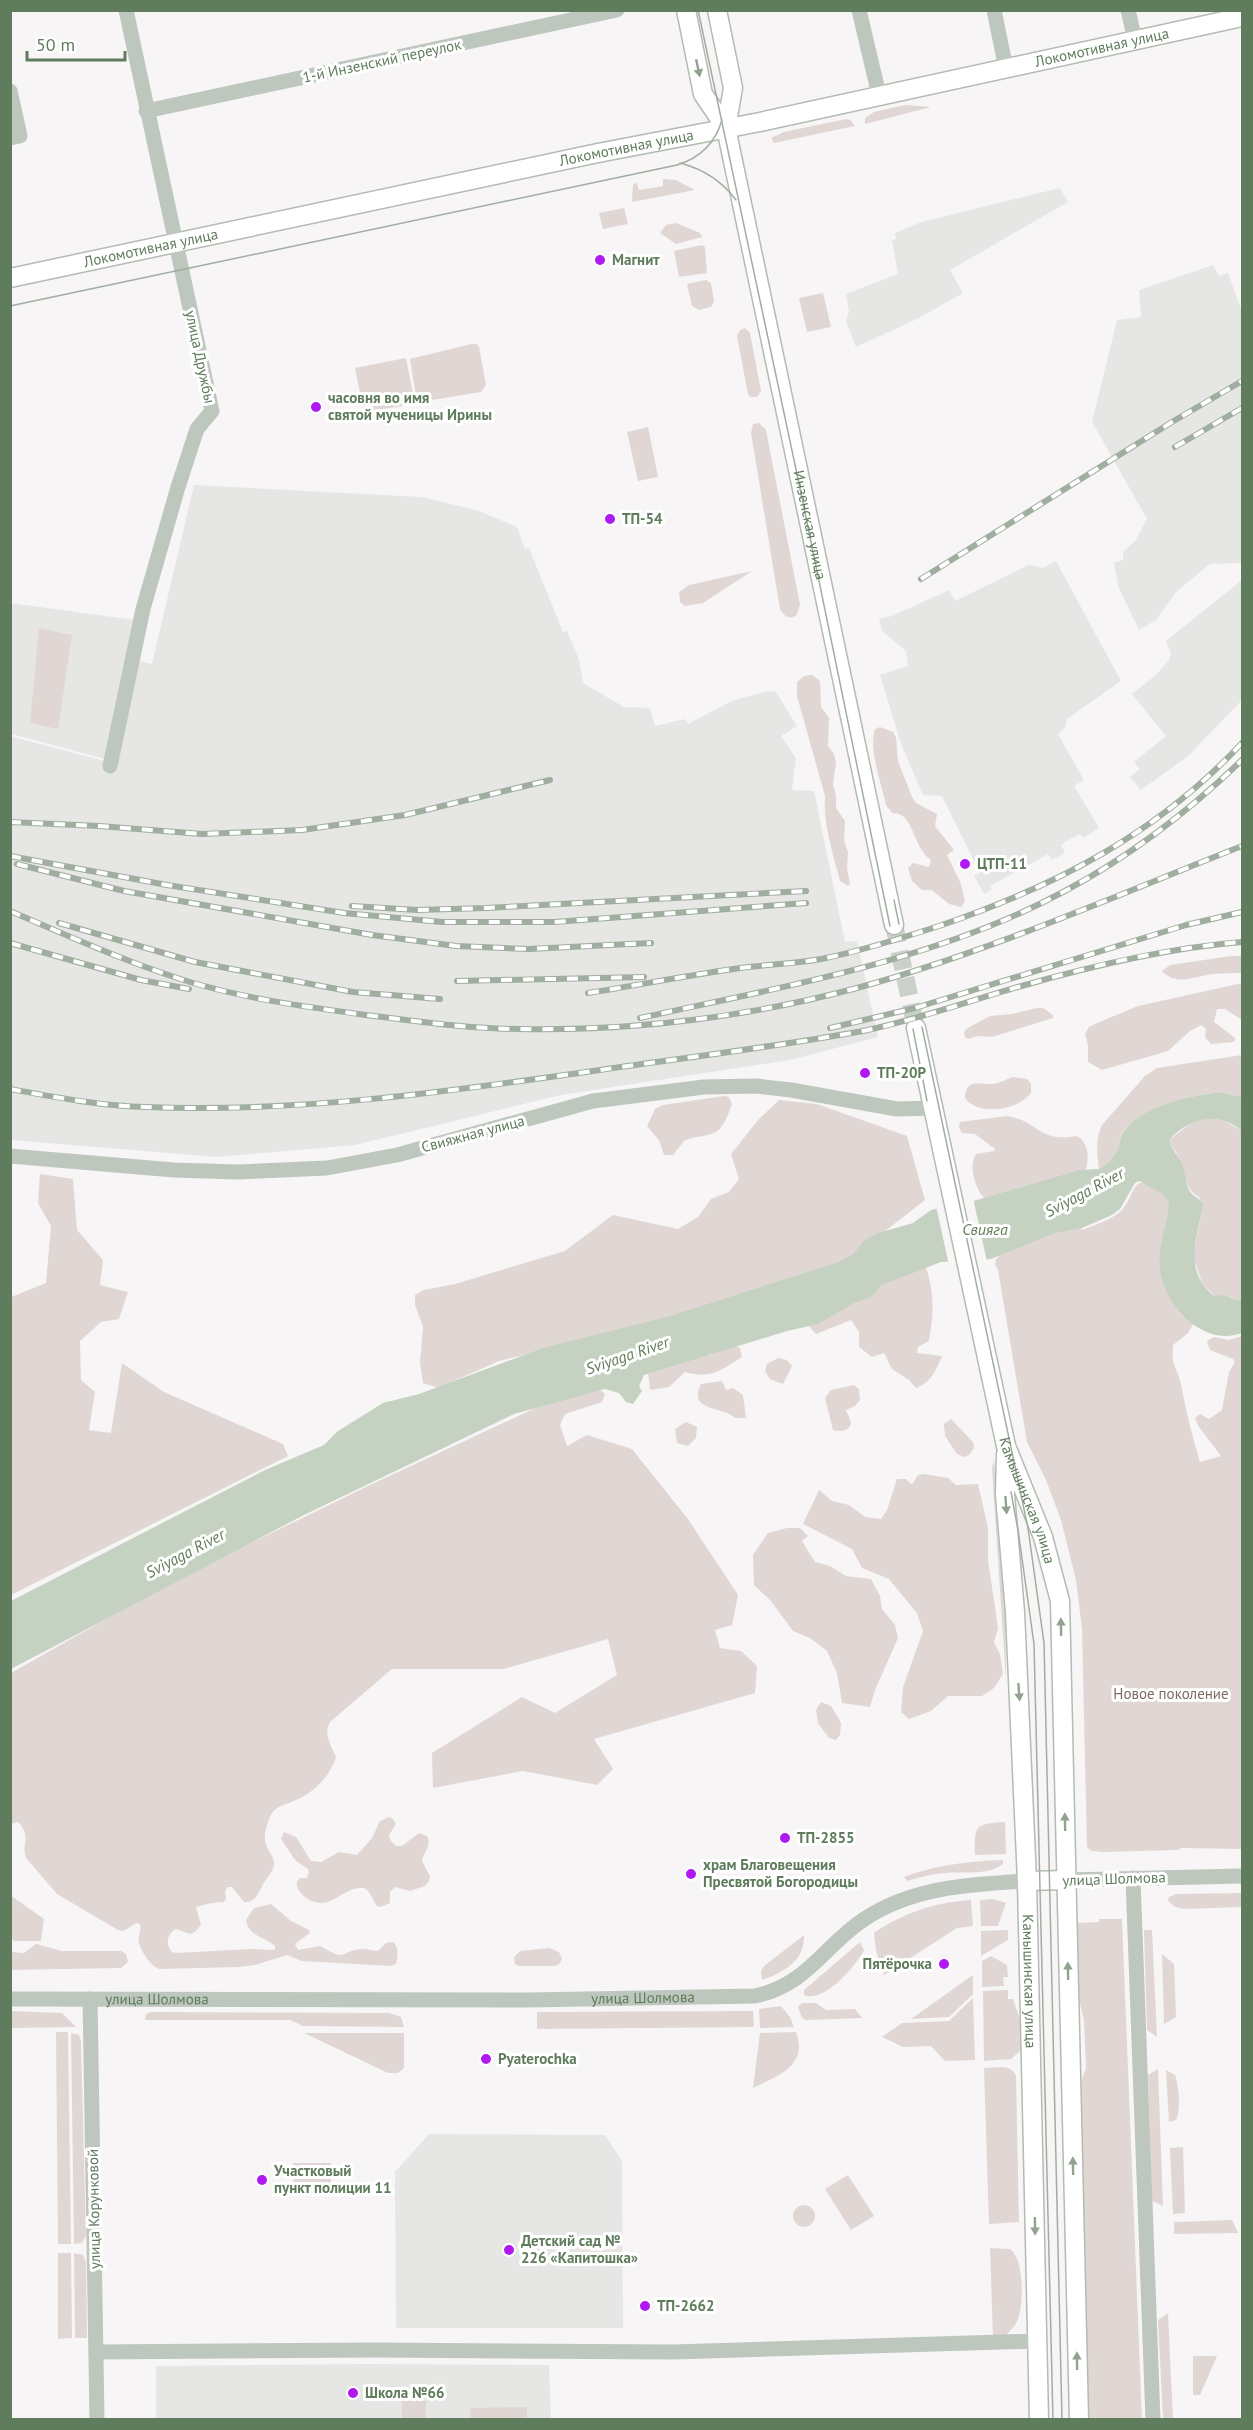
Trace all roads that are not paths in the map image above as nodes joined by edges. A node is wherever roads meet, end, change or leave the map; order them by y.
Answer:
1 (126, 10) edge
2 (617, 10) edge
3 (686, 10) edge
4 (717, 10) edge
5 (859, 10) edge
6 (994, 10) edge
7 (1128, 10) edge
8 (1242, 17) edge
9 (1135, 40) junction
10 (1006, 69) junction
11 (10, 91) edge
12 (879, 95) junction
13 (146, 111) junction
14 (726, 128) junction
15 (10, 138) edge
16 (175, 243) junction
17 (10, 278) edge
18 (110, 766) dead end
19 (894, 925) tunnel mouth
20 (916, 1028) tunnel mouth
21 (933, 1108) junction
22 (10, 1156) edge
23 (1006, 1446) junction
24 (1242, 1876) edge
25 (1133, 1878) junction
26 (1067, 1880) junction
27 (1027, 1881) junction
28 (10, 1999) edge
29 (90, 1999) junction
30 (1038, 2342) junction
31 (96, 2352) junction
32 (97, 2420) edge
33 (1040, 2420) edge
34 (1079, 2420) edge
35 (1153, 2420) edge

1 - 13 street, улица Дружбы
2 - 13 street, 1-й Инзенский переулок
3 -> 14 main road, Инзенская улица
4 - 14 main road, Инзенская улица
5 - 12 street
6 - 10 street
7 - 9 street
8 - 9 main road, Локомотивная улица
9 - 10 main road, Локомотивная улица
10 - 12 main road, Локомотивная улица
11 - 15 street
12 - 14 main road, Локомотивная улица
13 - 16 street, улица Дружбы
14 - 16 main road, Локомотивная улица
14 - 19 main road, Инзенская улица
16 - 17 main road, Локомотивная улица
16 - 18 street, улица Дружбы
20 - 21 main road
21 - 22 street, Свияжная улица
21 - 23 main road
26 -> 23 main road, Камышинская улица
23 -> 27 main road, Камышинская улица
24 - 25 street, улица Шолмова
25 - 26 street, улица Шолмова
25 - 35 street
26 - 27 main road, улица Шолмова
34 -> 26 main road, Камышинская улица
27 - 29 street, улица Шолмова
27 -> 30 main road, Камышинская улица
28 - 29 street, улица Шолмова
29 - 31 street, улица Корунковой
30 - 31 street
30 - 33 main road, Камышинская улица
31 - 32 street, улица Корунковой

